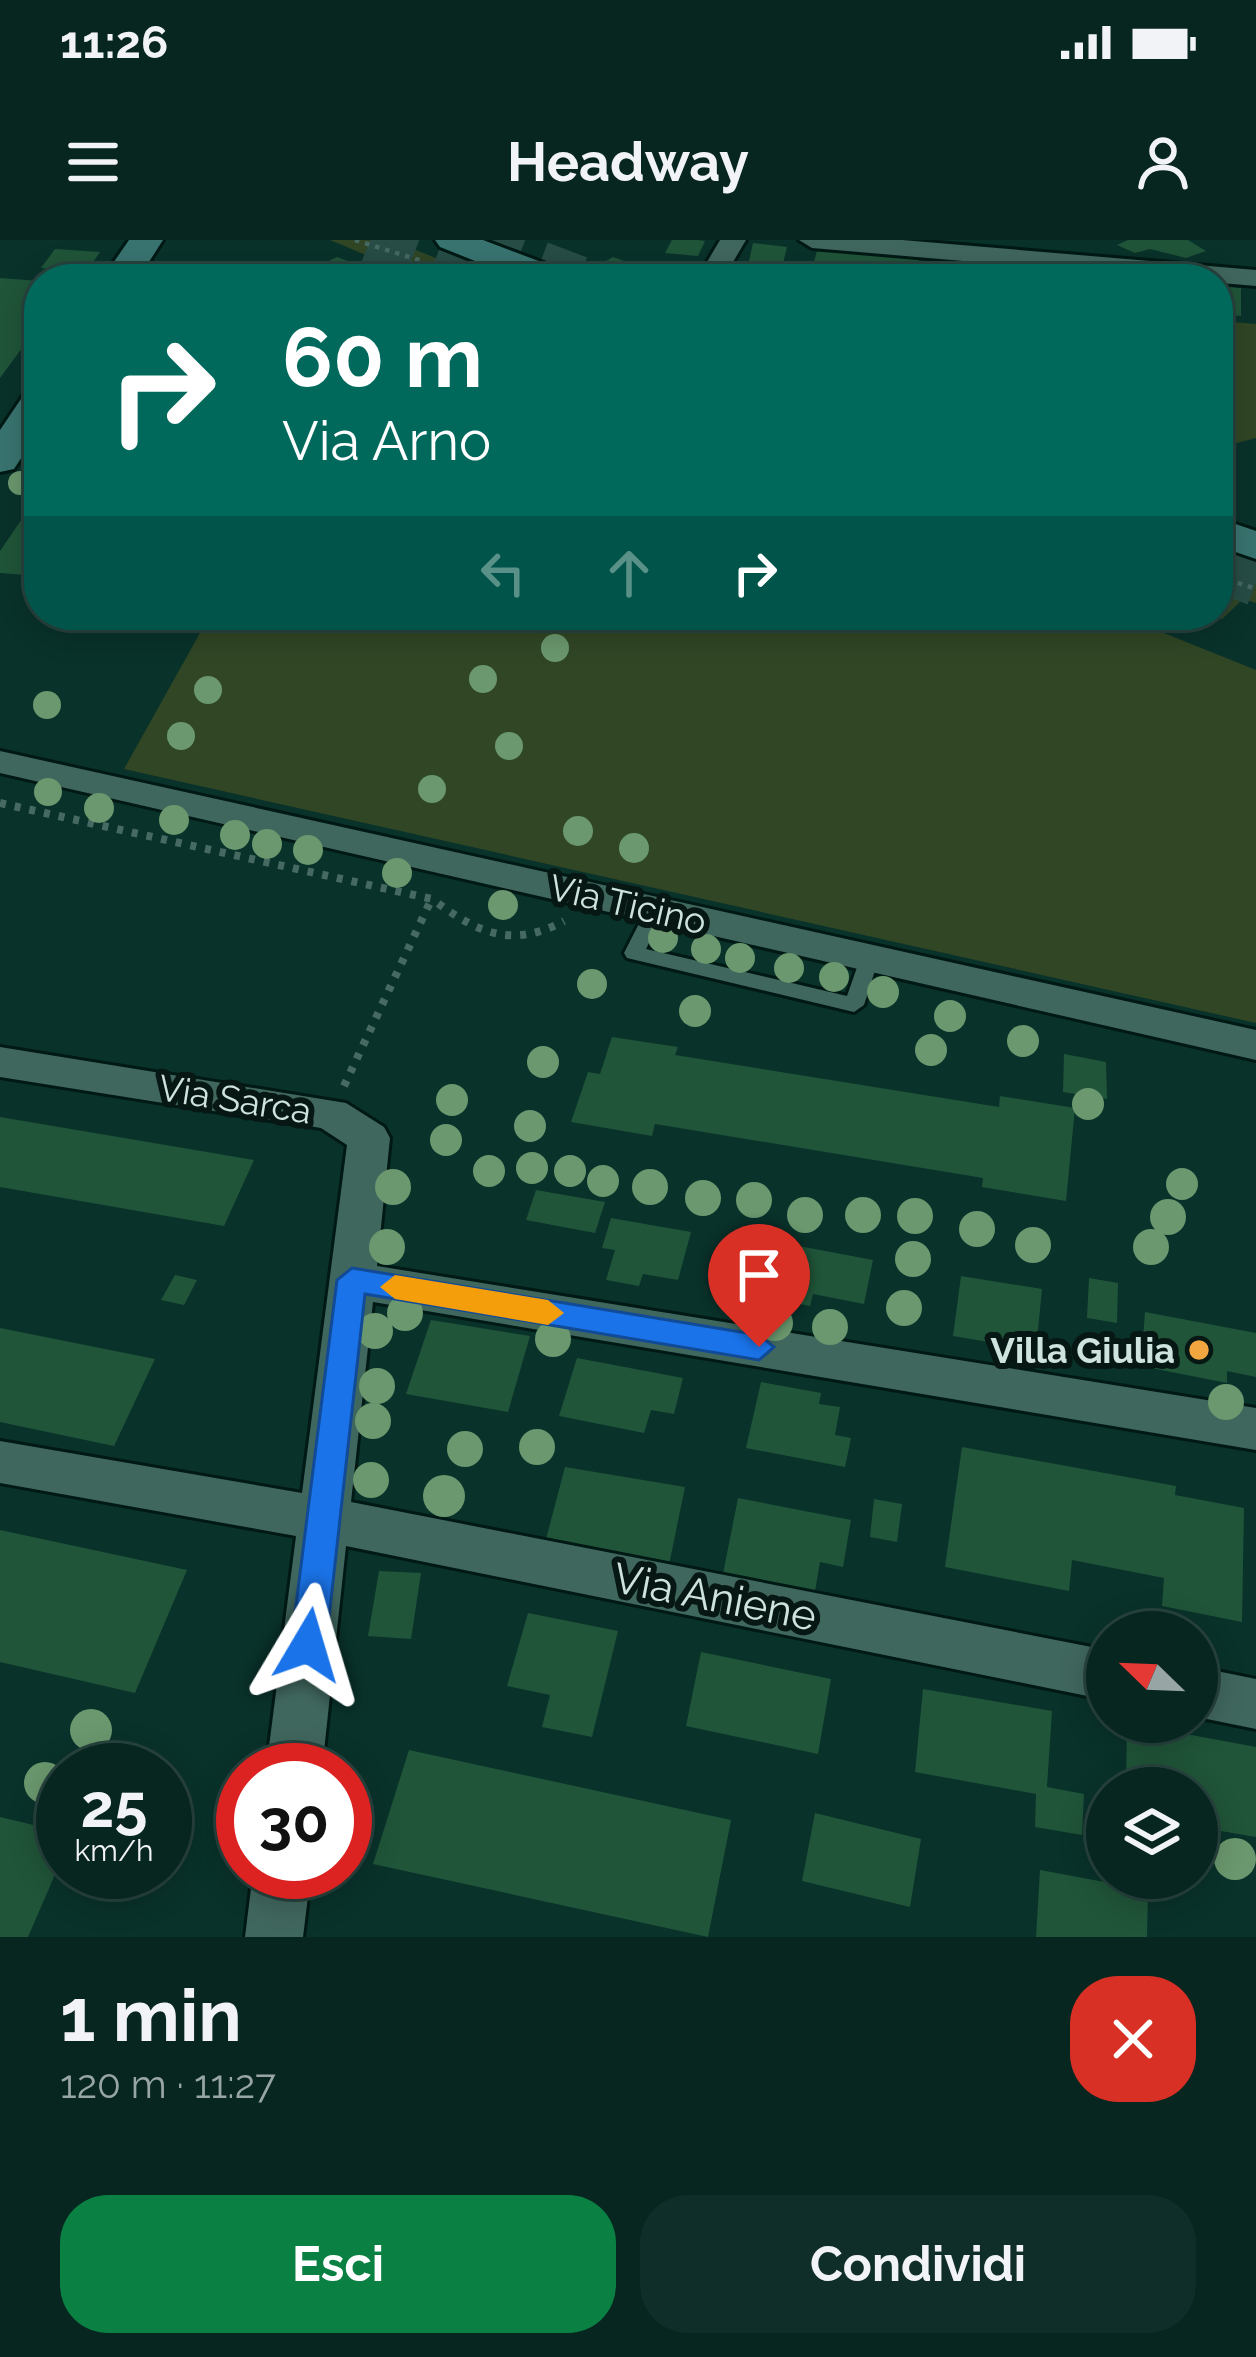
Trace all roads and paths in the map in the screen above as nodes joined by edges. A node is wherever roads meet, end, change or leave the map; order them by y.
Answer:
1 (355, 240) edge
2 (812, 240) edge
3 (448, 254) edge
4 (490, 264) edge
5 (1092, 264) edge
6 (24, 424) edge
7 (0, 460) edge
8 (0, 762) edge
9 (0, 803) edge
10 (440, 881) junction
11 (602, 898) junction
12 (1256, 1045) edge
13 (0, 1063) edge
14 (331, 1114) junction
15 (352, 1280) junction
16 (1256, 1429) edge
17 (0, 1462) edge
18 (323, 1520) junction
19 (1086, 1671) edge
20 (1218, 1696) edge
21 (1256, 1704) edge
22 (297, 1743) edge
23 (279, 1899) edge
24 (274, 1937) edge

1 - 3 path
2 - 5 street
3 - 4 main road
6 - 7 main road
8 - 10 street, Via Ticino
9 - 10 path
10 - 11 street, Via Ticino
10 - 11 path
10 - 14 path
11 - 12 street, Via Ticino
13 - 14 street, Via Sarca
14 - 15 street, Via Sarca
15 - 16 street
15 - 18 street, Via Sarca
17 - 18 street
18 - 19 street, Via Aniene
18 - 22 street, Via Sarca
20 - 21 street
23 - 24 street

